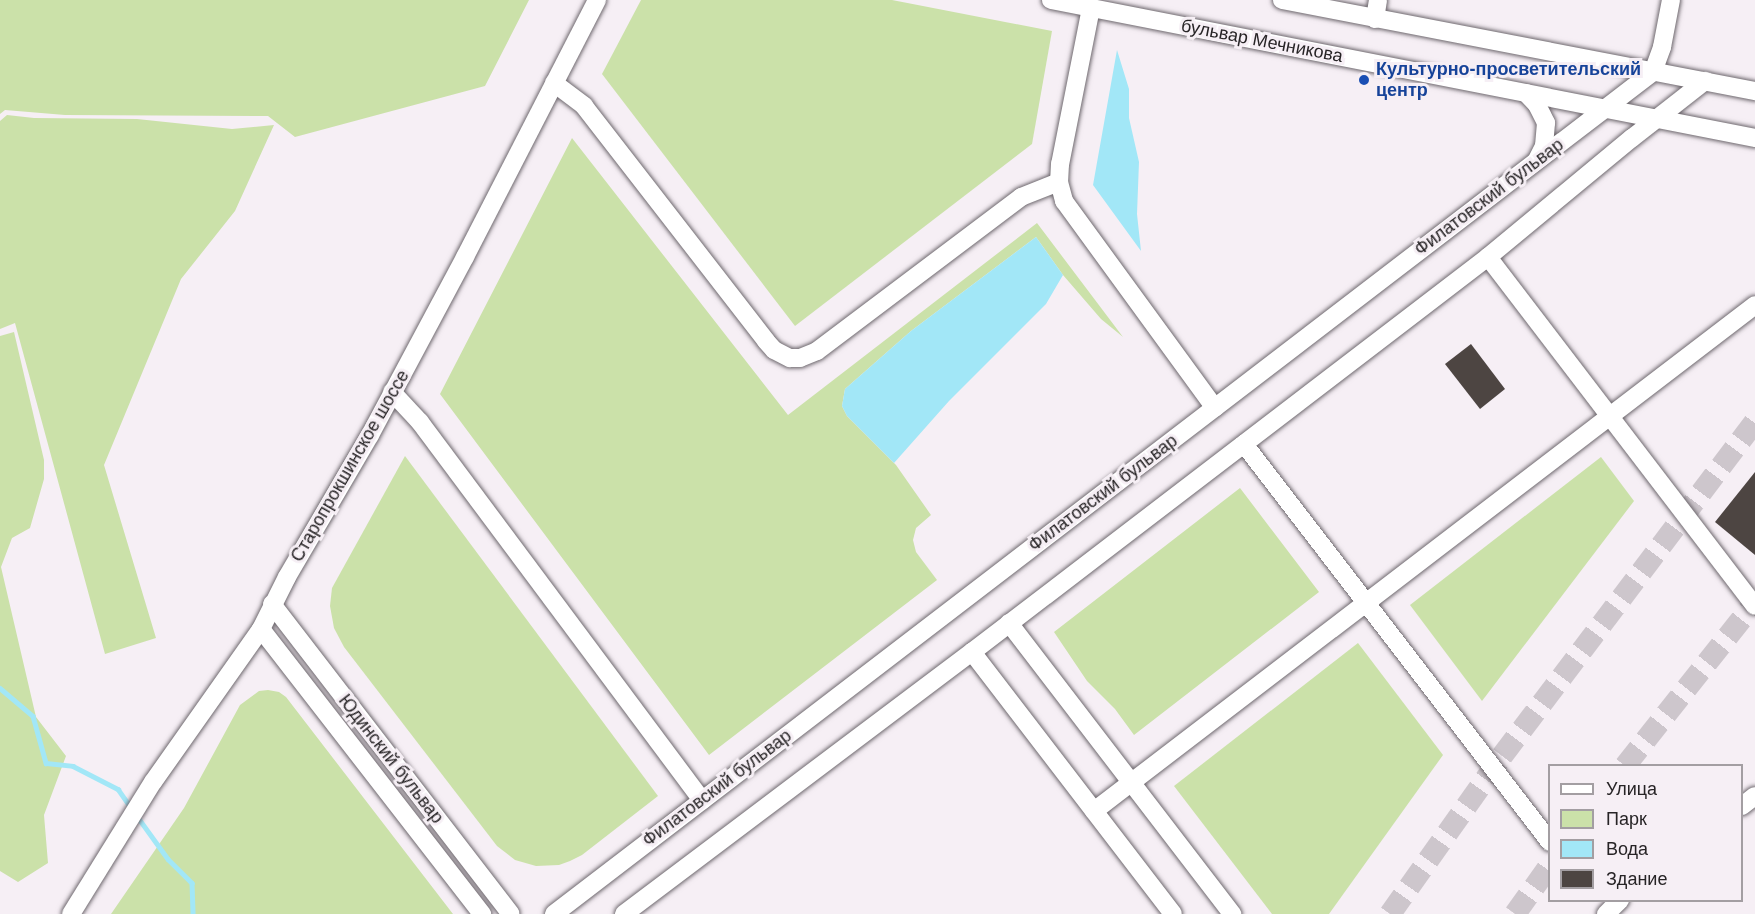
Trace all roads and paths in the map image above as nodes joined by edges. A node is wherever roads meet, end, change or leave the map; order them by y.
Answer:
1 (597, 0) edge
2 (1051, 0) edge
3 (1282, 0) edge
4 (1378, 0) edge
5 (1671, 0) edge
6 (1091, 8) junction
7 (1375, 19) junction
8 (1653, 72) junction
9 (1706, 81) junction
10 (554, 83) junction
11 (1755, 91) edge
12 (1526, 93) junction
13 (1604, 109) junction
14 (1655, 120) junction
15 (1755, 138) edge
16 (1537, 161) junction
17 (1059, 183) junction
18 (1488, 257) junction
19 (1755, 305) edge
20 (393, 392) junction
21 (1215, 408) junction
22 (1609, 416) junction
23 (1244, 444) junction
24 (1366, 602) junction
25 (272, 604) junction
26 (1755, 606) edge
27 (1009, 623) junction
28 (261, 629) junction
29 (972, 652) junction
30 (1131, 782) junction
31 (1755, 796) edge
32 (702, 801) junction
33 (1743, 805) edge
34 (1094, 811) junction
35 (1548, 839) edge
36 (1618, 902) edge
37 (71, 914) edge
38 (483, 914) edge
39 (511, 914) edge
40 (554, 914) edge
41 (624, 914) edge
42 (1173, 914) edge
43 (1232, 914) edge
44 (1605, 914) edge

1 - 10 street, Старопрокшинское шоссе
2 - 6 street, бульвар Мечникова
3 - 7 street
4 - 7 street
5 - 8 street
6 - 12 street, бульвар Мечникова
6 - 17 street
7 - 8 street
8 - 9 street
8 - 13 street, Филатовский бульвар
9 - 11 street
9 - 14 street
10 - 17 street
10 - 20 street, Старопрокшинское шоссе
12 - 13 street, бульвар Мечникова
12 - 16 street
13 - 14 street, бульвар Мечникова
13 - 16 street, Филатовский бульвар
14 - 15 street, бульвар Мечникова
14 - 18 street
16 - 21 street, Филатовский бульвар
17 - 21 street
18 - 22 street
18 - 23 street
19 - 22 street
20 - 25 street, Старопрокшинское шоссе
20 - 32 street
21 - 32 street, Филатовский бульвар
22 - 24 street
22 - 26 street
23 - 24 street
23 - 27 street
24 - 30 street
24 - 35 street
25 - 28 street, Старопрокшинское шоссе
25 - 39 street, Юдинский бульвар
27 - 29 street
27 - 30 street
28 - 37 street, Старопрокшинское шоссе
28 - 38 street, Юдинский бульвар
29 - 34 street
29 - 41 street
30 - 34 street
30 - 43 street
31 - 33 street
32 - 40 street, Филатовский бульвар
34 - 42 street
36 - 44 street

